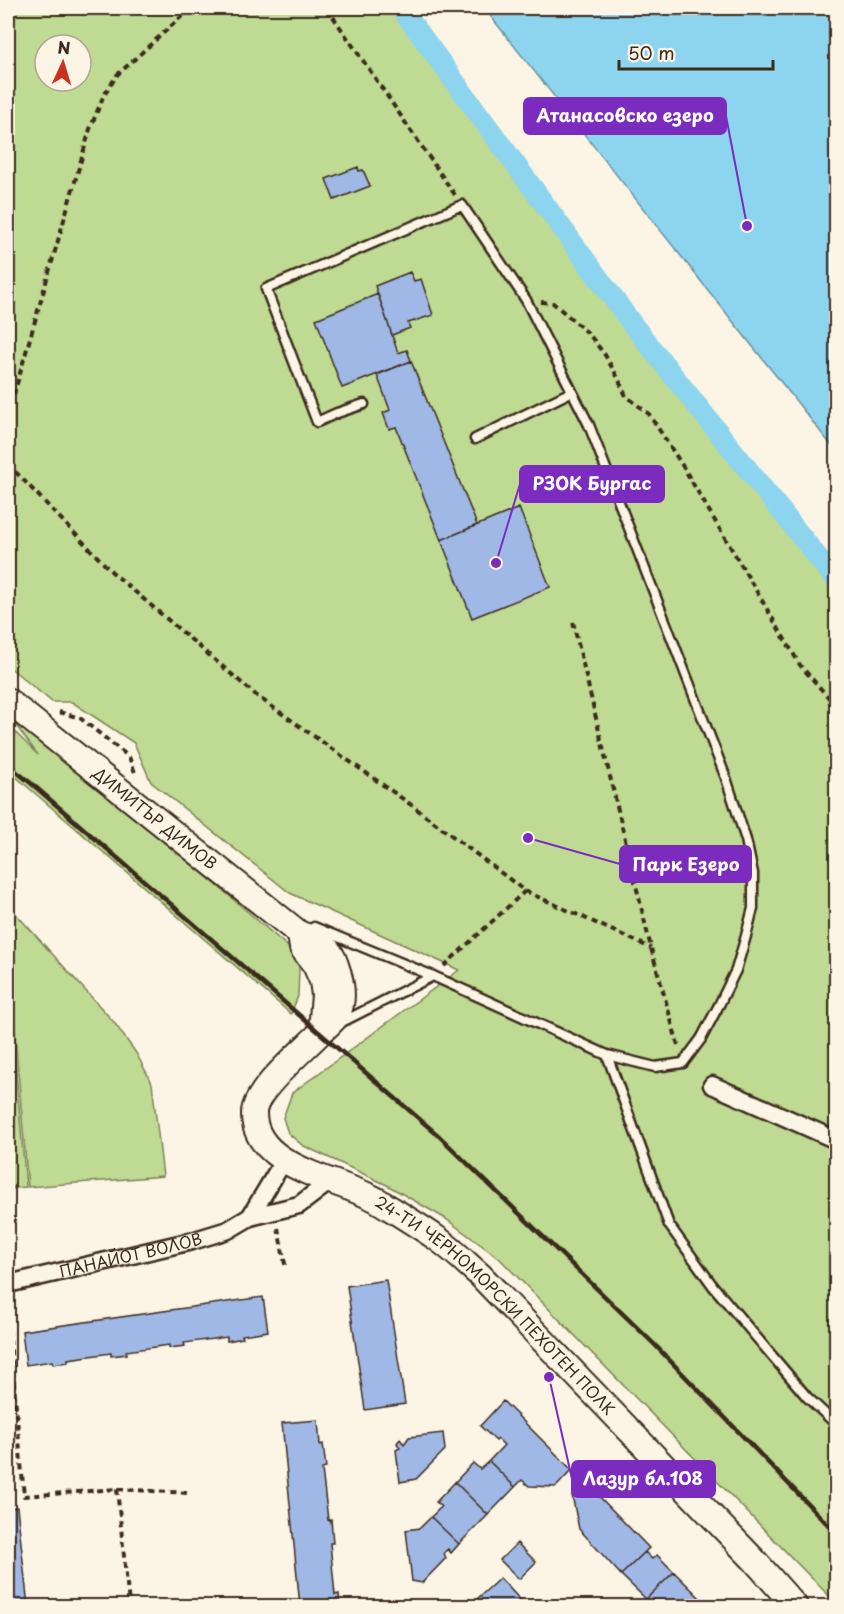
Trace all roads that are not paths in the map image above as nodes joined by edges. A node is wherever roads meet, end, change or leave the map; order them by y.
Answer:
1 (571, 392) junction
2 (364, 404) dead end
3 (475, 439) dead end
4 (8, 701) edge
5 (300, 934) junction
6 (433, 976) junction
7 (321, 1032) junction
8 (607, 1055) junction
9 (712, 1085) dead end
10 (837, 1140) edge
11 (284, 1160) junction
12 (329, 1182) junction
13 (250, 1217) junction
14 (8, 1284) edge
15 (837, 1424) edge
16 (795, 1606) edge

1 - 2 lane
1 - 3 lane
1 - 8 lane
4 - 5 main road, ДИМИТЪР ДИМОВ
5 - 6 lane
5 - 7 main road, ДИМИТЪР ДИМОВ
6 - 7 lane
6 - 8 lane
7 - 11 main road, 24-ТИ ЧЕРНОМОРСКИ ПЕХОТЕН ПОЛК
8 - 15 lane
9 - 10 street
11 - 12 main road, 24-ТИ ЧЕРНОМОРСКИ ПЕХОТЕН ПОЛК
11 - 13 street
12 - 13 street, ПАНАЙОТ ВОЛОВ
12 - 16 main road, 24-ТИ ЧЕРНОМОРСКИ ПЕХОТЕН ПОЛК
13 - 14 street, ПАНАЙОТ ВОЛОВ

